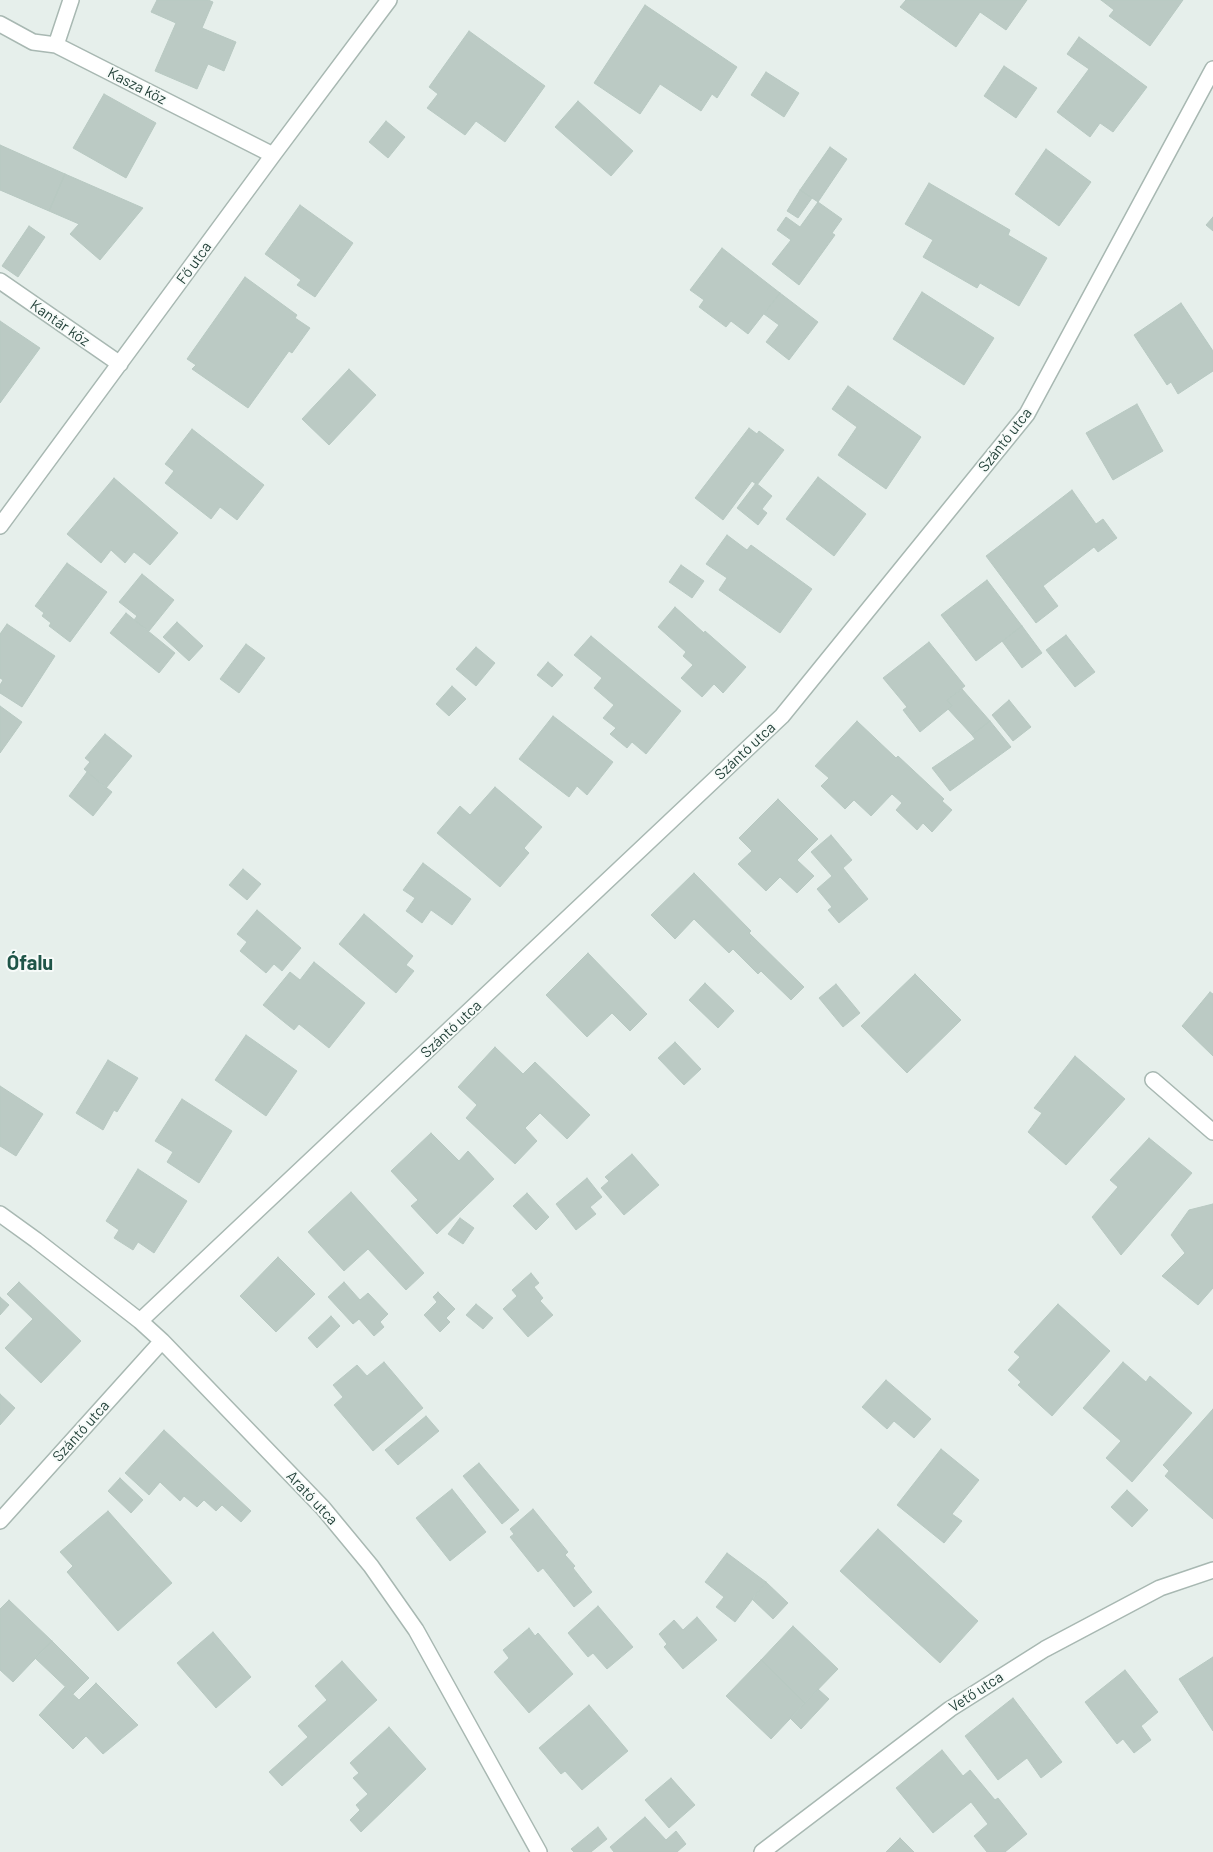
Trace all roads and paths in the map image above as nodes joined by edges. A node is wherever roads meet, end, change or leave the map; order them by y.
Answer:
1 (71, 0) edge
2 (389, 0) edge
3 (0, 24) edge
4 (56, 46) junction
5 (1213, 69) edge
6 (272, 155) junction
7 (0, 281) edge
8 (120, 364) junction
9 (0, 526) edge
10 (1153, 1080) dead end
11 (1213, 1132) edge
12 (0, 1214) edge
13 (140, 1321) junction
14 (162, 1341) junction
15 (0, 1521) edge
16 (1213, 1570) edge
17 (539, 1852) edge
18 (762, 1852) edge

1 - 4 street
2 - 6 street, Fő utca
3 - 4 street, Kasza köz
4 - 6 street, Kasza köz
5 - 13 street, Szántó utca
6 - 8 street, Fő utca
7 - 8 street, Kantár köz
8 - 9 street, Fő utca
10 - 11 street
12 - 13 street, Arató utca
13 - 14 street, Arató utca
14 - 15 street, Szántó utca
14 - 17 street, Arató utca
16 - 18 street, Vető utca

